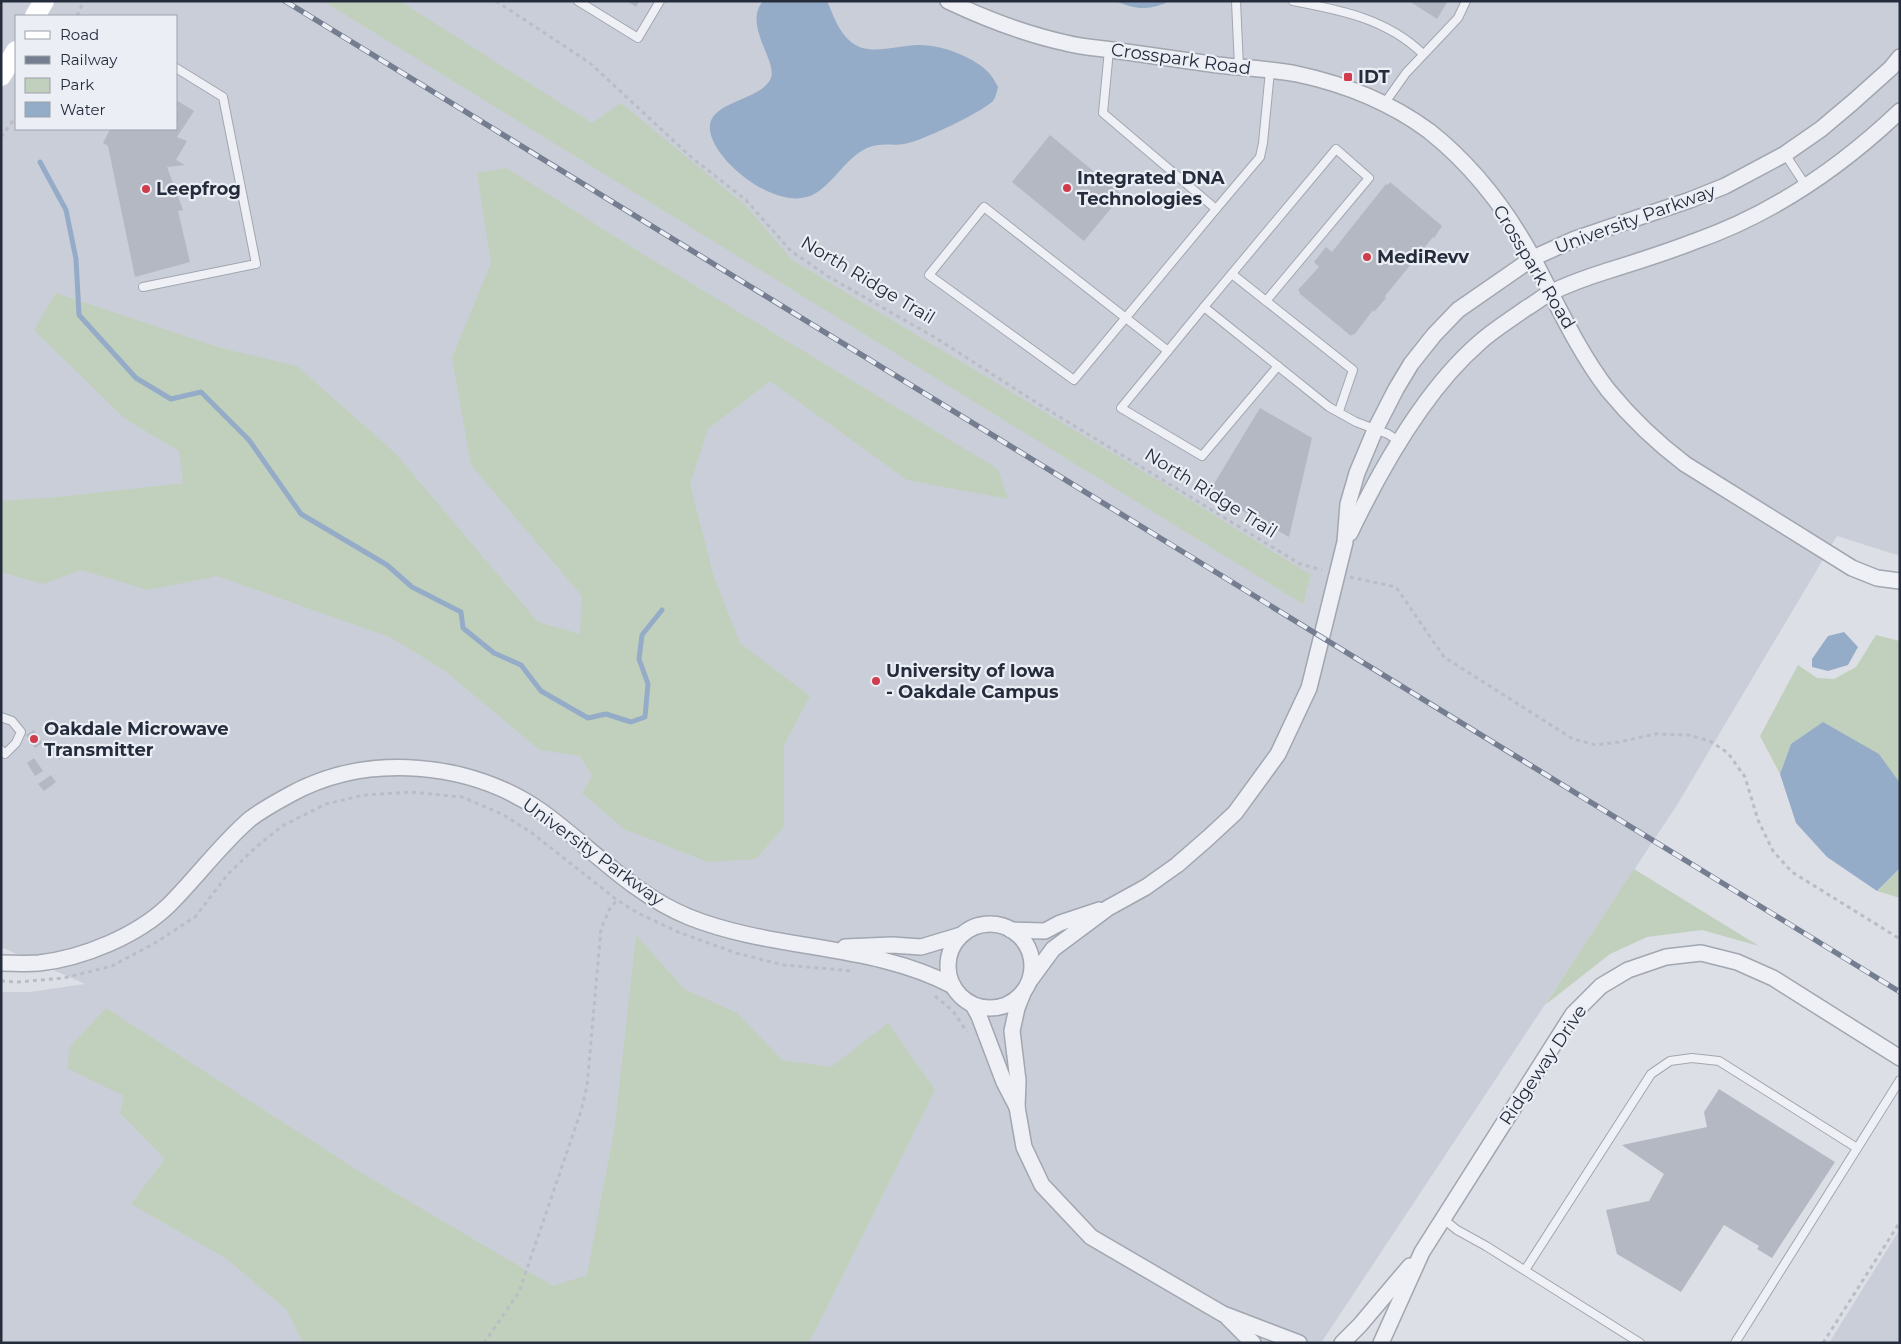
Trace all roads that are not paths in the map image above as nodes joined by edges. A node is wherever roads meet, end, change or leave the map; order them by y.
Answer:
1 (578, 1) edge
2 (660, 1) edge
3 (948, 1) edge
4 (1236, 1) edge
5 (1293, 1) edge
6 (1466, 1) edge
7 (1109, 50) junction
8 (15, 53) edge
9 (1424, 54) junction
10 (1900, 57) edge
11 (1239, 67) junction
12 (178, 69) edge
13 (1270, 71) junction
14 (1, 76) edge
15 (1384, 104) junction
16 (1900, 112) edge
17 (1785, 154) junction
18 (1806, 186) junction
19 (1216, 209) junction
20 (1533, 258) junction
21 (1232, 274) junction
22 (143, 287) dead end
23 (1551, 293) junction
24 (1266, 301) junction
25 (1204, 307) junction
26 (1125, 318) junction
27 (1168, 351) junction
28 (1278, 366) junction
29 (1339, 411) junction
30 (1375, 430) junction
31 (1400, 442) junction
32 (1345, 542) junction
33 (1900, 581) edge
34 (1, 717) edge
35 (1, 750) edge
36 (1108, 908) junction
37 (1011, 930) junction
38 (961, 936) junction
39 (827, 948) junction
40 (1, 963) edge
41 (1031, 979) junction
42 (953, 986) junction
43 (1023, 993) junction
44 (973, 1005) junction
45 (1900, 1058) edge
46 (1900, 1080) edge
47 (1017, 1107) junction
48 (1857, 1148) junction
49 (1442, 1218) junction
50 (1422, 1252) junction
51 (1525, 1270) junction
52 (1223, 1314) junction
53 (1253, 1343) edge
54 (1298, 1343) edge
55 (1342, 1343) edge
56 (1381, 1343) edge
57 (1640, 1343) edge
58 (1734, 1343) edge

1 - 2 lane
3 - 7 street, Crosspark Road
4 - 11 lane
5 - 9 lane
6 - 9 lane
7 - 11 street, Crosspark Road
7 - 19 lane
8 - 14 main road
9 - 15 lane
10 - 17 street, University Parkway
11 - 13 street, Crosspark Road
12 - 22 lane
13 - 15 street, Crosspark Road
13 - 19 lane
15 - 20 street, Crosspark Road
16 - 18 street, University Parkway
17 - 18 lane
17 - 20 street, University Parkway
18 - 23 street, University Parkway
19 - 26 lane
20 - 23 street, Crosspark Road
20 - 30 street, University Parkway
21 - 24 lane
21 - 24 lane
21 - 25 lane
23 - 31 street, University Parkway
23 - 33 street, Crosspark Road
24 - 29 lane
25 - 27 lane
25 - 28 lane
26 - 26 lane
26 - 27 lane
27 - 28 lane
28 - 29 lane
29 - 30 lane
30 - 31 lane
30 - 32 street, University Parkway
31 - 32 street, University Parkway
32 - 36 street, University Parkway
34 - 35 lane
36 - 37 street, University Parkway
36 - 41 street, University Parkway
37 - 38 street
37 - 41 street
38 - 39 street, University Parkway
38 - 42 street
39 - 40 street, University Parkway
39 - 42 street, University Parkway
41 - 43 street
42 - 44 street
43 - 44 street
43 - 47 street
44 - 47 street
45 - 49 street, Ridgeway Drive
46 - 48 lane
47 - 52 street
48 - 51 lane
48 - 58 lane
49 - 50 street, Ridgeway Drive
49 - 51 lane
50 - 55 street, Ridgeway Drive
50 - 56 street, Ridgeway Drive
51 - 57 lane
52 - 53 street
52 - 54 street

